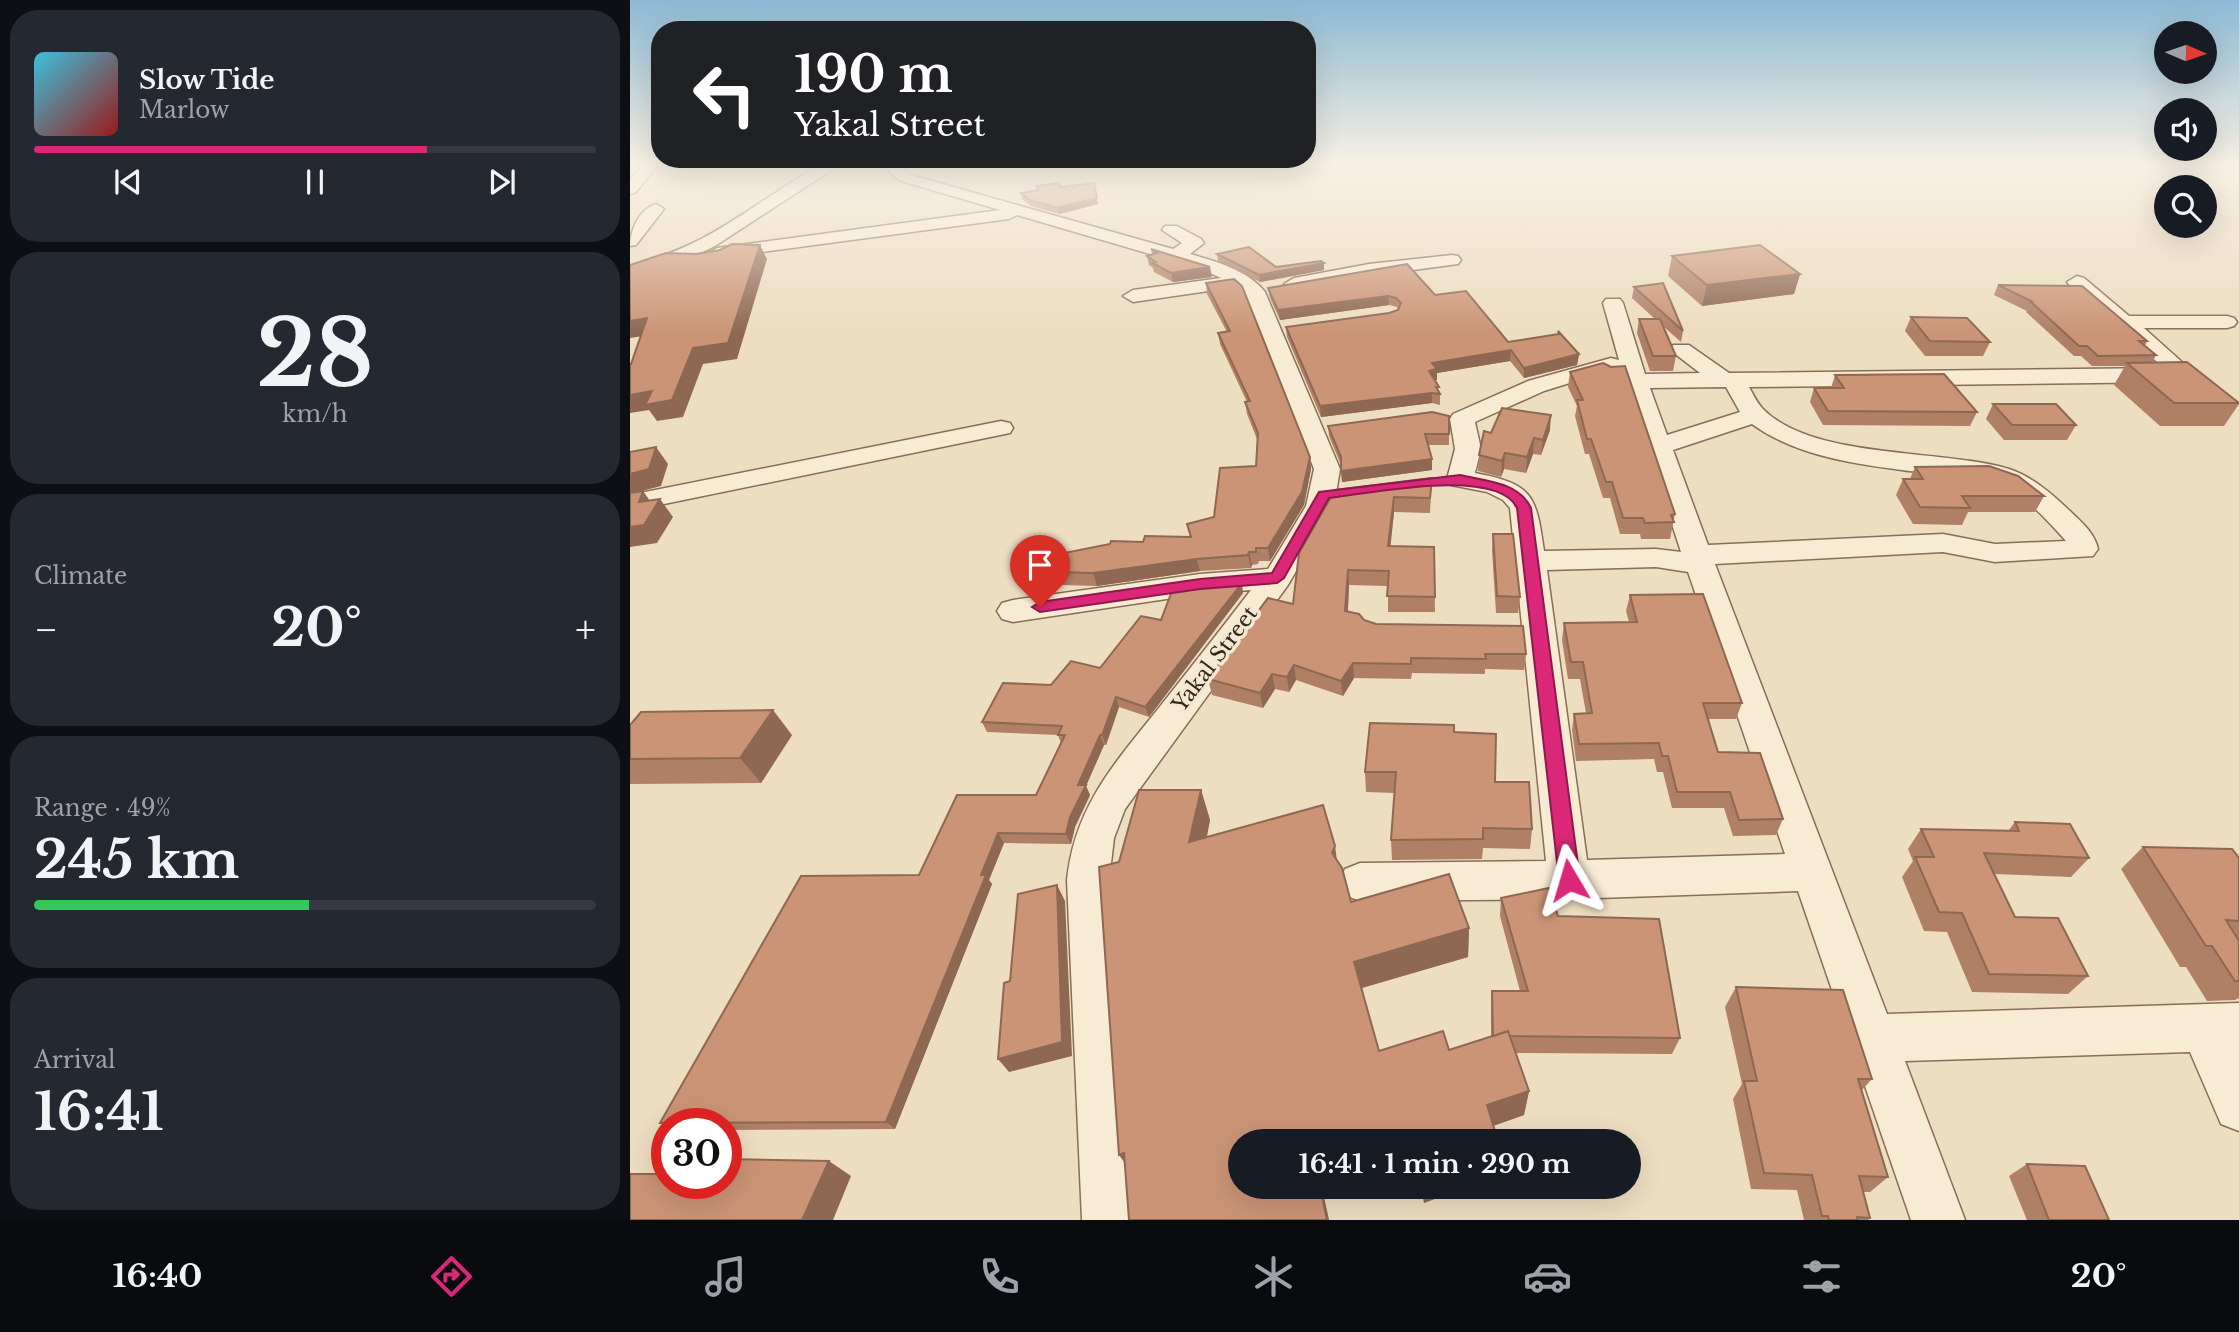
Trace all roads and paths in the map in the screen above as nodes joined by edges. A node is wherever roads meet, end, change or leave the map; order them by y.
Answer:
1 (648, 219) edge
2 (745, 219) edge
3 (970, 219) edge
4 (1055, 219) edge
5 (630, 241) edge
6 (673, 259) junction
7 (1452, 260) dead end
8 (631, 272) edge
9 (2077, 282) dead end
10 (1261, 287) junction
11 (1133, 296) dead end
12 (1613, 303) dead end
13 (2125, 322) junction
14 (2227, 322) dead end
15 (1681, 350) dead end
16 (1963, 357) edge
17 (1632, 371) junction
18 (1935, 377) junction
19 (1729, 380) junction
20 (1755, 415) junction
21 (1001, 428) dead end
22 (1659, 446) junction
23 (630, 503) edge
24 (1699, 560) junction
25 (1529, 561) junction
26 (1277, 578) junction
27 (1013, 611) dead end
28 (1812, 872) junction
29 (1569, 880) junction
30 (1360, 882) dead end
31 (2221, 1027) edge
32 (1872, 1038) junction
33 (2239, 1105) edge
34 (1109, 1220) edge
35 (1938, 1220) edge

1 - 5 street
2 - 6 street
3 - 6 street
4 - 10 street
6 - 8 street
7 - 10 street
9 - 13 street
10 - 11 street
10 - 26 street, Yakal Street
12 - 17 street
13 - 14 street
13 - 18 street
15 - 19 street
16 - 18 street
17 - 19 street
17 - 22 street
17 - 25 street
18 - 19 street
19 - 20 street
20 - 22 street
20 - 24 street
21 - 23 street
22 - 24 street
24 - 25 street
24 - 28 street
25 - 29 street
26 - 27 street
26 - 34 street, Yakal Street
28 - 29 street
28 - 32 street
29 - 30 street
31 - 32 street
31 - 33 street
32 - 35 street

